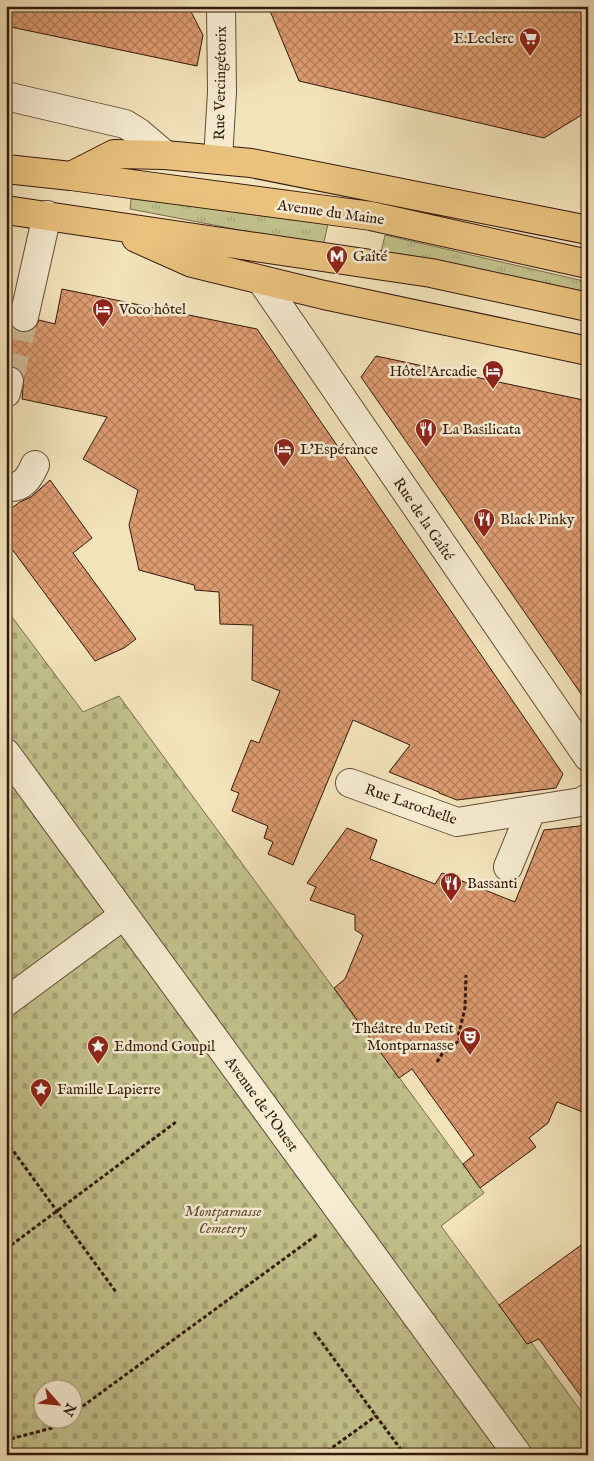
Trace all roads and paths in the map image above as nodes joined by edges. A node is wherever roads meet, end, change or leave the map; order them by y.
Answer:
1 (222, 6) edge
2 (6, 96) edge
3 (165, 155) junction
4 (218, 159) junction
5 (6, 169) edge
6 (71, 176) junction
7 (6, 210) edge
8 (47, 215) junction
9 (106, 224) junction
10 (588, 230) edge
11 (588, 264) edge
12 (261, 280) junction
13 (588, 307) edge
14 (24, 317) tunnel mouth
15 (588, 350) edge
16 (35, 465) dead end
17 (6, 487) edge
18 (6, 753) edge
19 (588, 757) edge
20 (350, 783) dead end
21 (588, 798) edge
22 (531, 811) junction
23 (508, 867) dead end
24 (124, 915) junction
25 (466, 975) dead end
26 (6, 1002) edge
27 (460, 1040) junction
28 (465, 1046) dead end
29 (437, 1062) dead end
30 (176, 1122) dead end
31 (6, 1141) edge
32 (57, 1211) junction
33 (343, 1215) junction
34 (6, 1249) edge
35 (116, 1292) dead end
36 (314, 1332) dead end
37 (82, 1407) edge
38 (376, 1416) junction
39 (52, 1428) edge
40 (6, 1434) edge
41 (10, 1440) junction
42 (6, 1443) edge
43 (322, 1455) edge
44 (405, 1455) edge
45 (518, 1455) edge

1 - 4 street, Rue Vercingétorix
2 - 3 street
3 - 4 main road, Avenue du Maine
3 - 6 main road, Avenue du Maine
4 - 10 main road, Avenue du Maine
5 - 6 main road, Avenue du Maine
6 - 11 main road, Avenue du Maine
7 - 8 main road
8 - 9 main road
8 - 14 street
9 - 12 main road
9 - 13 main road
12 - 15 main road
12 - 19 street, Rue de la Gaîté
16 - 17 street
18 - 24 street, Avenue de l'Ouest
20 - 22 street, Rue Larochelle
21 - 22 street, Rue Larochelle
22 - 23 street
24 - 26 street
24 - 33 street, Avenue de l'Ouest
25 - 27 path
27 - 28 path
27 - 29 path
30 - 32 path
31 - 32 path
32 - 34 path
32 - 35 path
33 - 37 path
33 - 45 street, Avenue de l'Ouest
36 - 38 path
38 - 43 path
38 - 44 path
39 - 41 path
40 - 41 path
41 - 42 path

